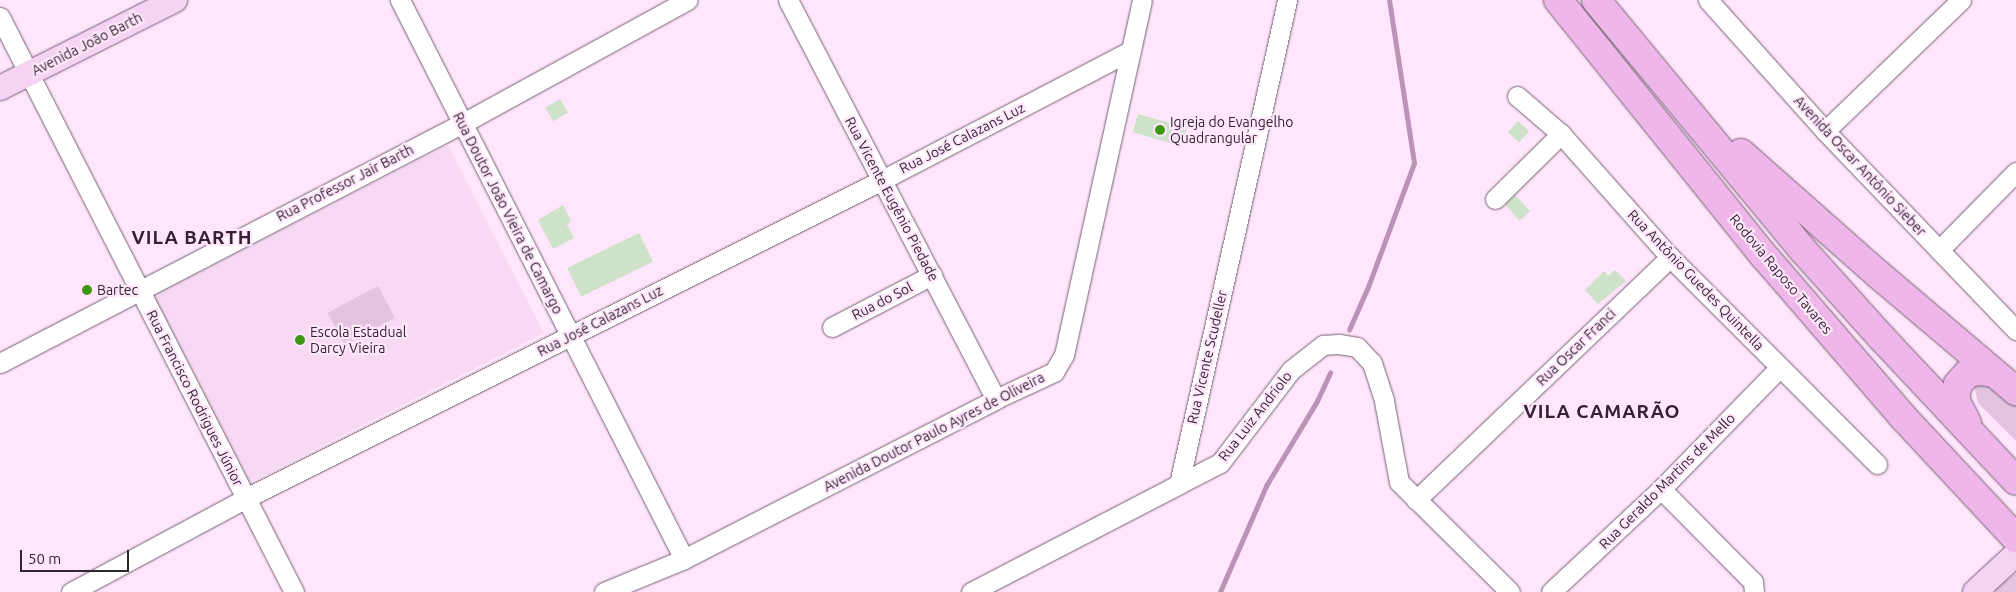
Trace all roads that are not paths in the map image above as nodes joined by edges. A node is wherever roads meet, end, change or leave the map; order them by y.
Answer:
1 (175, 0) edge
2 (400, 0) edge
3 (688, 0) edge
4 (788, 0) edge
5 (1142, 0) edge
6 (1287, 0) edge
7 (1558, 0) edge
8 (1596, 0) edge
9 (1961, 0) edge
10 (1715, 3) edge
11 (0, 17) edge
12 (1130, 51) junction
13 (28, 73) junction
14 (0, 88) edge
15 (1517, 96) dead end
16 (1681, 100) junction
17 (463, 122) junction
18 (1825, 131) junction
19 (1561, 134) junction
20 (2016, 172) edge
21 (882, 180) junction
22 (1495, 199) dead end
23 (1939, 250) junction
24 (1670, 257) junction
25 (932, 276) junction
26 (139, 289) junction
27 (832, 327) dead end
28 (2016, 330) edge
29 (571, 337) junction
30 (0, 363) edge
31 (1780, 367) junction
32 (1993, 373) junction
33 (2016, 391) edge
34 (996, 399) junction
35 (1976, 438) junction
36 (1877, 464) dead end
37 (2016, 481) edge
38 (1179, 484) junction
39 (1661, 489) junction
40 (246, 498) junction
41 (1416, 500) junction
42 (2016, 538) edge
43 (2016, 554) edge
44 (684, 559) junction
45 (71, 592) edge
46 (294, 592) edge
47 (604, 592) edge
48 (971, 592) edge
49 (1510, 592) edge
50 (1551, 592) edge
51 (1754, 592) edge
52 (1975, 592) edge

1 - 13 main road, Avenida João Barth
2 - 17 street, Rua Doutor João Vieira de Camargo
3 - 17 street, Rua Professor Jair Barth
4 - 21 street, Rua Vicente Eugênio Piedade
5 - 12 street, Avenida Doutor Paulo Ayres de Oliveira
6 - 38 street, Rua Vicente Scudeller
7 - 42 highway, Rodovia Raposo Tavares
8 - 16 highway
9 - 18 street
10 - 18 street, Avenida Oscar Antônio Sieber
11 - 13 street, Rua Francisco Rodrigues Júnior
12 - 21 street, Rua José Calazans Luz
12 - 34 street, Avenida Doutor Paulo Ayres de Oliveira
13 - 14 main road, Avenida João Barth
13 - 26 street, Rua Francisco Rodrigues Júnior
15 - 19 street, Rua Antônio Guedes Quintella
16 - 32 highway
16 - 35 highway
17 - 26 street, Rua Professor Jair Barth
17 - 29 street, Rua Doutor João Vieira de Camargo
18 - 23 street, Avenida Oscar Antônio Sieber
19 - 22 street
19 - 24 street, Rua Antônio Guedes Quintella
20 - 23 street
21 - 25 street, Rua Vicente Eugênio Piedade
21 - 29 street, Rua José Calazans Luz
23 - 28 street, Avenida Oscar Antônio Sieber
24 - 31 street, Rua Antônio Guedes Quintella
24 - 41 street, Rua Oscar Franci
25 - 27 street, Rua do Sol
25 - 34 street, Rua Vicente Eugênio Piedade
26 - 30 street, Rua Professor Jair Barth
26 - 40 street, Rua Francisco Rodrigues Júnior
29 - 40 street, Rua José Calazans Luz
29 - 44 street, Rua Doutor João Vieira de Camargo
31 - 36 street, Rua Antônio Guedes Quintella
31 - 39 street, Rua Geraldo Martins de Mello
32 - 33 highway
32 - 35 highway
34 - 44 street, Avenida Doutor Paulo Ayres de Oliveira
35 - 37 highway
38 - 41 street, Rua Luiz Andriolo
38 - 48 street
39 - 50 street, Rua Geraldo Martins de Mello
39 - 51 street
40 - 45 street, Rua José Calazans Luz
40 - 46 street, Rua Francisco Rodrigues Júnior
41 - 49 street, Rua Luiz Andriolo
43 - 52 main road
44 - 47 street, Avenida Doutor Paulo Ayres de Oliveira

